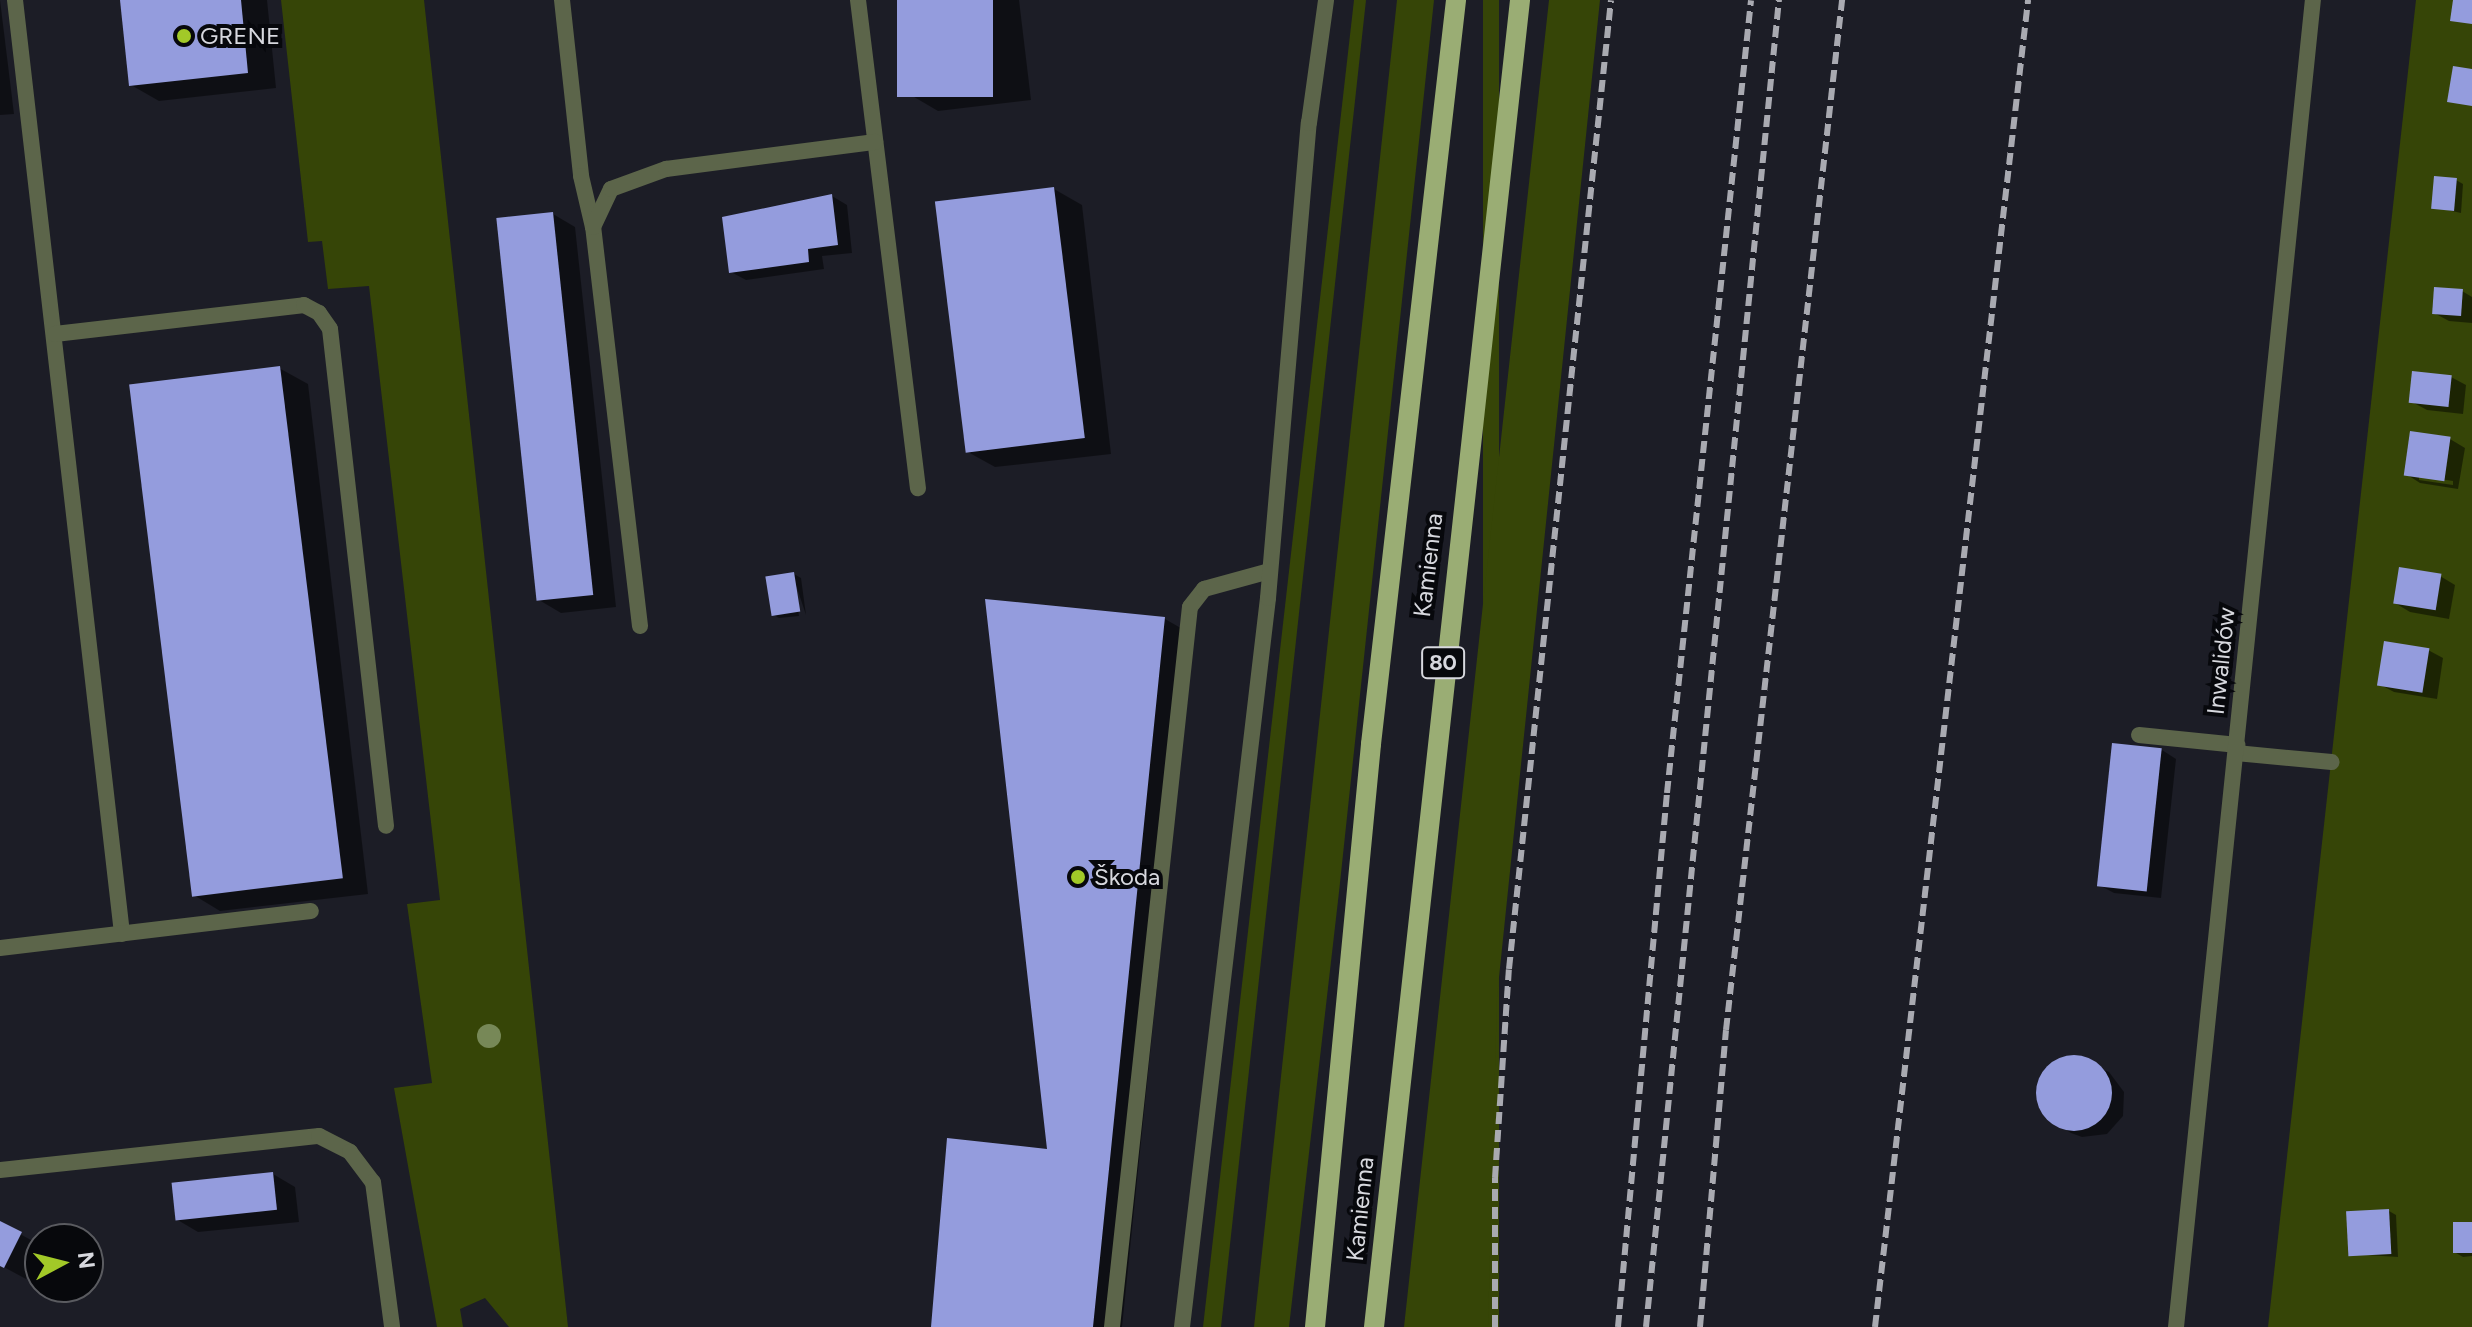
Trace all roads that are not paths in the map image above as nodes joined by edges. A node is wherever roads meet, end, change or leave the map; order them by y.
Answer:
1 (15, 0) edge
2 (562, 0) edge
3 (858, 0) edge
4 (1326, 0) edge
5 (1456, 0) edge
6 (1520, 0) edge
7 (2313, 0) edge
8 (875, 142) junction
9 (593, 227) junction
10 (55, 334) junction
11 (918, 488) dead end
12 (1270, 571) junction
13 (640, 626) dead end
14 (2139, 735) dead end
15 (2236, 749) junction
16 (2332, 762) dead end
17 (386, 826) dead end
18 (311, 911) dead end
19 (122, 934) junction
20 (0, 948) edge
21 (0, 1170) edge
22 (392, 1327) edge
23 (1112, 1327) edge
24 (1182, 1327) edge
25 (1315, 1327) edge
26 (1374, 1327) edge
27 (2176, 1327) edge

1 - 10 street
2 - 9 street
3 - 8 street
4 - 12 street
5 - 25 main road, Kamienna
6 - 26 main road, Kamienna / 80
7 - 15 street, Inwalidów
8 - 9 street
8 - 11 street
9 - 13 street
10 - 17 street
10 - 19 street
12 - 23 street
12 - 24 street
14 - 15 street
15 - 16 street
15 - 27 street, Inwalidów
18 - 19 street
19 - 20 street
21 - 22 street

